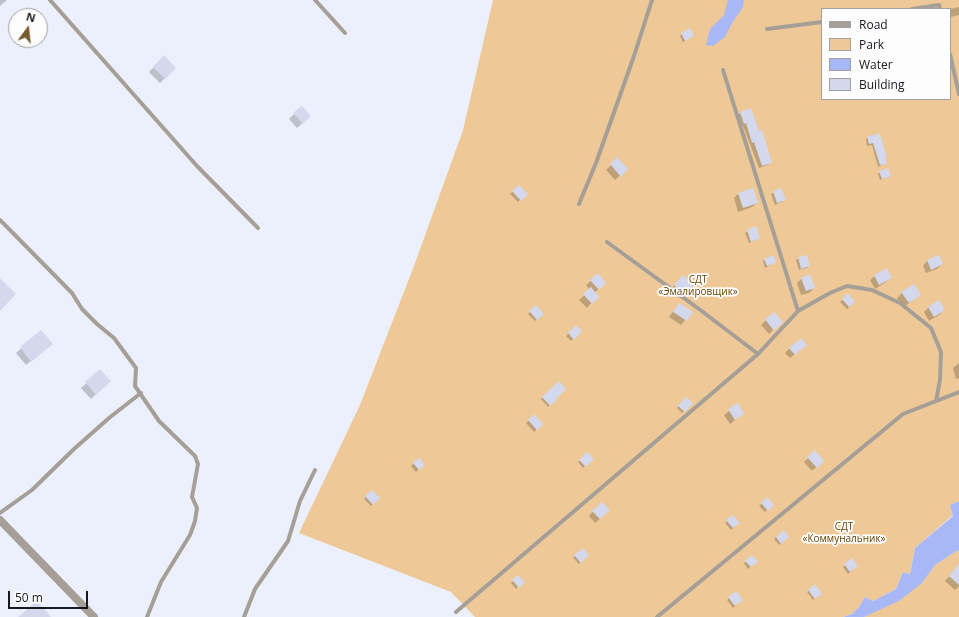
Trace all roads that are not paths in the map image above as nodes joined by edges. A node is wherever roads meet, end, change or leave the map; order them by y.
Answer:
1 (50, 0) edge
2 (315, 0) edge
3 (652, 0) edge
4 (919, 8) edge
5 (940, 8) edge
6 (821, 22) edge
7 (767, 29) dead end
8 (345, 33) dead end
9 (951, 58) edge
10 (723, 70) dead end
11 (959, 94) edge
12 (579, 204) dead end
13 (0, 220) edge
14 (258, 228) dead end
15 (607, 242) dead end
16 (798, 311) junction
17 (758, 354) junction
18 (959, 392) edge
19 (140, 393) junction
20 (936, 401) junction
21 (315, 470) dead end
22 (0, 513) edge
23 (0, 520) edge
24 (456, 612) dead end
25 (94, 617) edge
26 (147, 617) edge
27 (244, 617) edge
28 (657, 617) edge

1 - 14 lane
2 - 8 lane
3 - 12 lane
4 - 5 lane
6 - 7 lane
9 - 11 lane
10 - 16 lane
13 - 19 lane
15 - 17 lane
16 - 17 lane
16 - 20 lane
17 - 24 lane
18 - 20 lane
19 - 22 lane
19 - 26 lane
20 - 28 lane
21 - 27 lane
23 - 25 street

